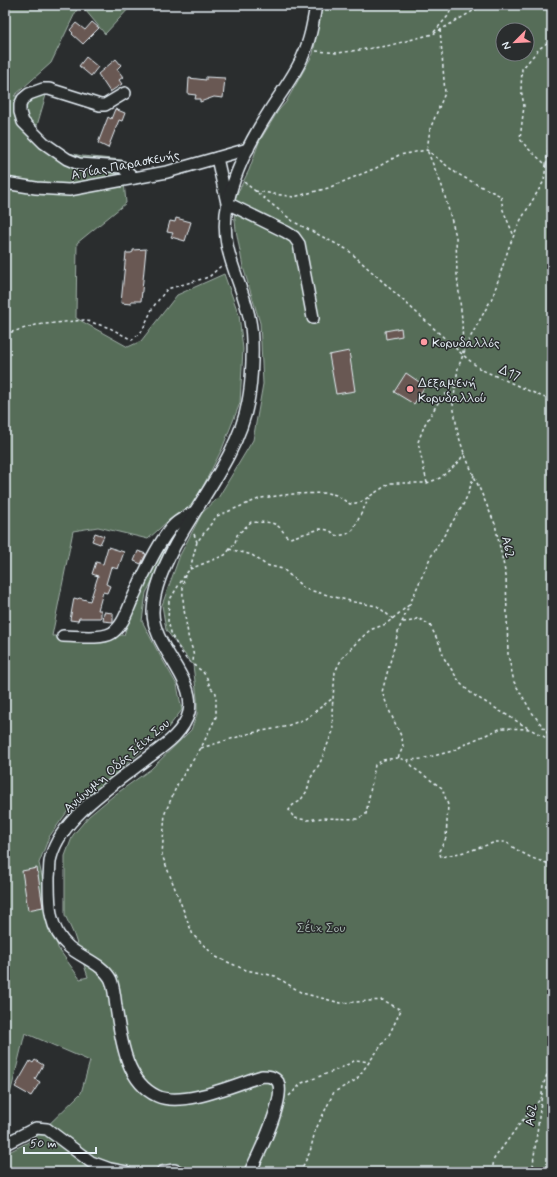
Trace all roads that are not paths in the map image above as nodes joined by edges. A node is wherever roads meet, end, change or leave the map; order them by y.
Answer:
1 (316, 5) edge
2 (125, 93) dead end
3 (248, 149) junction
4 (217, 158) junction
5 (134, 178) junction
6 (5, 183) edge
7 (227, 203) junction
8 (313, 318) dead end
9 (194, 512) junction
10 (63, 636) dead end
11 (5, 1144) edge
12 (126, 1172) edge
13 (162, 1172) edge
14 (180, 1172) edge
15 (250, 1172) edge

1 - 3 street, Ανώνυμη Οδός Σέιχ Σου
2 - 5 street
3 - 4 street, Αγίας Παρασκευής
3 - 7 street, Ανώνυμη Οδός Σέιχ Σου
4 - 5 street, Αγίας Παρασκευής
4 - 7 street
5 - 6 street, Αγίας Παρασκευής
7 - 8 street
7 - 9 street, Ανώνυμη Οδός Σέιχ Σου
9 - 10 street
9 - 15 street, Ανώνυμη Οδός Σέιχ Σου
11 - 12 street
13 - 14 street

